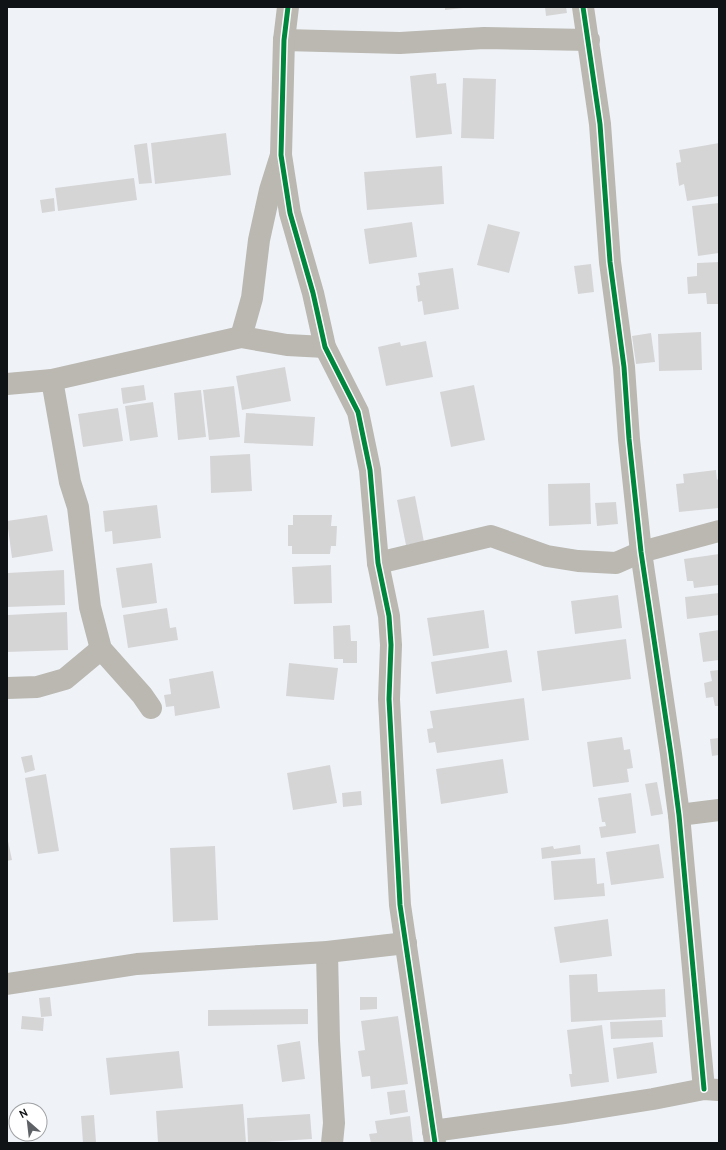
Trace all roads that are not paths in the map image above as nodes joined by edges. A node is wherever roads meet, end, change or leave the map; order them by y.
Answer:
1 (288, 7) edge
2 (583, 7) edge
3 (284, 40) junction
4 (588, 40) junction
5 (281, 155) junction
6 (241, 337) junction
7 (326, 348) junction
8 (52, 380) junction
9 (7, 384) edge
10 (719, 531) edge
11 (641, 552) junction
12 (378, 563) junction
13 (100, 649) junction
14 (7, 688) edge
15 (151, 708) dead end
16 (719, 810) edge
17 (679, 815) junction
18 (406, 943) junction
19 (328, 952) junction
20 (7, 984) edge
21 (712, 1089) edge
22 (434, 1137) edge
23 (332, 1143) edge

1 - 3 street
2 - 4 street
3 - 4 street
3 - 5 street
4 - 11 street
5 - 6 street
5 - 7 street
6 - 7 street
6 - 8 street
7 - 12 street
8 - 9 street
8 - 13 street
10 - 11 street
11 - 12 street
11 - 17 street
12 - 18 street
13 - 14 street
13 - 15 street
16 - 17 street
17 - 21 street
18 - 19 street
18 - 22 street
19 - 20 street
19 - 23 street
21 - 22 street

